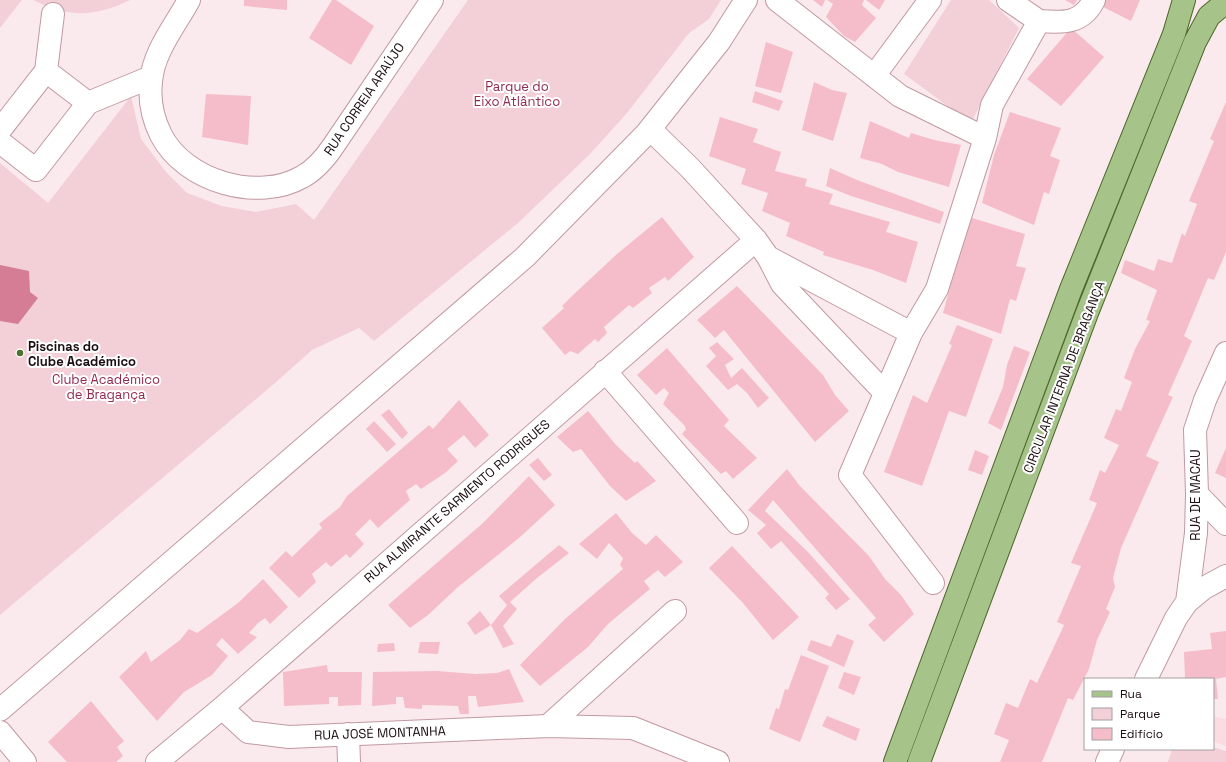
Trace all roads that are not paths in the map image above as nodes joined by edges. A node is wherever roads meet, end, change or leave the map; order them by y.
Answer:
1 (189, 0) edge
2 (432, 0) edge
3 (746, 0) edge
4 (777, 0) edge
5 (930, 0) edge
6 (1008, 0) edge
7 (1094, 0) edge
8 (1184, 0) edge
9 (1226, 2) edge
10 (53, 14) dead end
11 (1039, 21) junction
12 (46, 71) junction
13 (874, 76) junction
14 (151, 77) junction
15 (88, 104) junction
16 (650, 129) junction
17 (0, 130) edge
18 (985, 138) junction
19 (0, 142) edge
20 (762, 249) junction
21 (911, 332) junction
22 (1226, 354) edge
23 (605, 371) junction
24 (885, 393) junction
25 (1197, 494) junction
26 (737, 523) dead end
27 (1226, 524) edge
28 (1226, 576) edge
29 (933, 583) dead end
30 (1187, 602) junction
31 (675, 611) dead end
32 (1146, 678) edge
33 (222, 708) junction
34 (0, 710) edge
35 (548, 726) junction
36 (0, 732) edge
37 (348, 734) junction
38 (1113, 750) edge
39 (25, 762) edge
40 (157, 762) edge
41 (349, 762) edge
42 (718, 762) edge
43 (895, 762) edge
44 (919, 762) edge
45 (1107, 762) edge

1 - 14 street, RUA CORREIA ARAÚJO
2 - 14 street, RUA CORREIA ARAÚJO
3 - 16 street
4 - 13 street
5 - 13 street
6 - 11 street
7 - 11 street
8 - 43 main road, CIRCULAR INTERNA DE BRAGANÇA
9 - 44 main road, CIRCULAR INTERNA DE BRAGANÇA
10 - 12 street
11 - 18 street
12 - 15 street
12 - 17 street
13 - 18 street
14 - 15 street
15 - 19 street
16 - 20 street
16 - 34 street
18 - 21 street
20 - 21 street
20 - 23 street, RUA ALMIRANTE SARMENTO RODRIGUES
20 - 24 street
21 - 24 street
22 - 25 street, RUA DE MACAU
23 - 26 street
23 - 33 street, RUA ALMIRANTE SARMENTO RODRIGUES
24 - 29 street
25 - 27 street
25 - 30 street, RUA DE MACAU
28 - 30 street
30 - 32 street, RUA DE MACAU
31 - 35 street
33 - 37 street, RUA JOSÉ MONTANHA
33 - 40 street, RUA ALMIRANTE SARMENTO RODRIGUES
35 - 37 street, RUA JOSÉ MONTANHA
35 - 42 street, RUA JOSÉ MONTANHA
36 - 39 street
37 - 41 street
38 - 45 street

